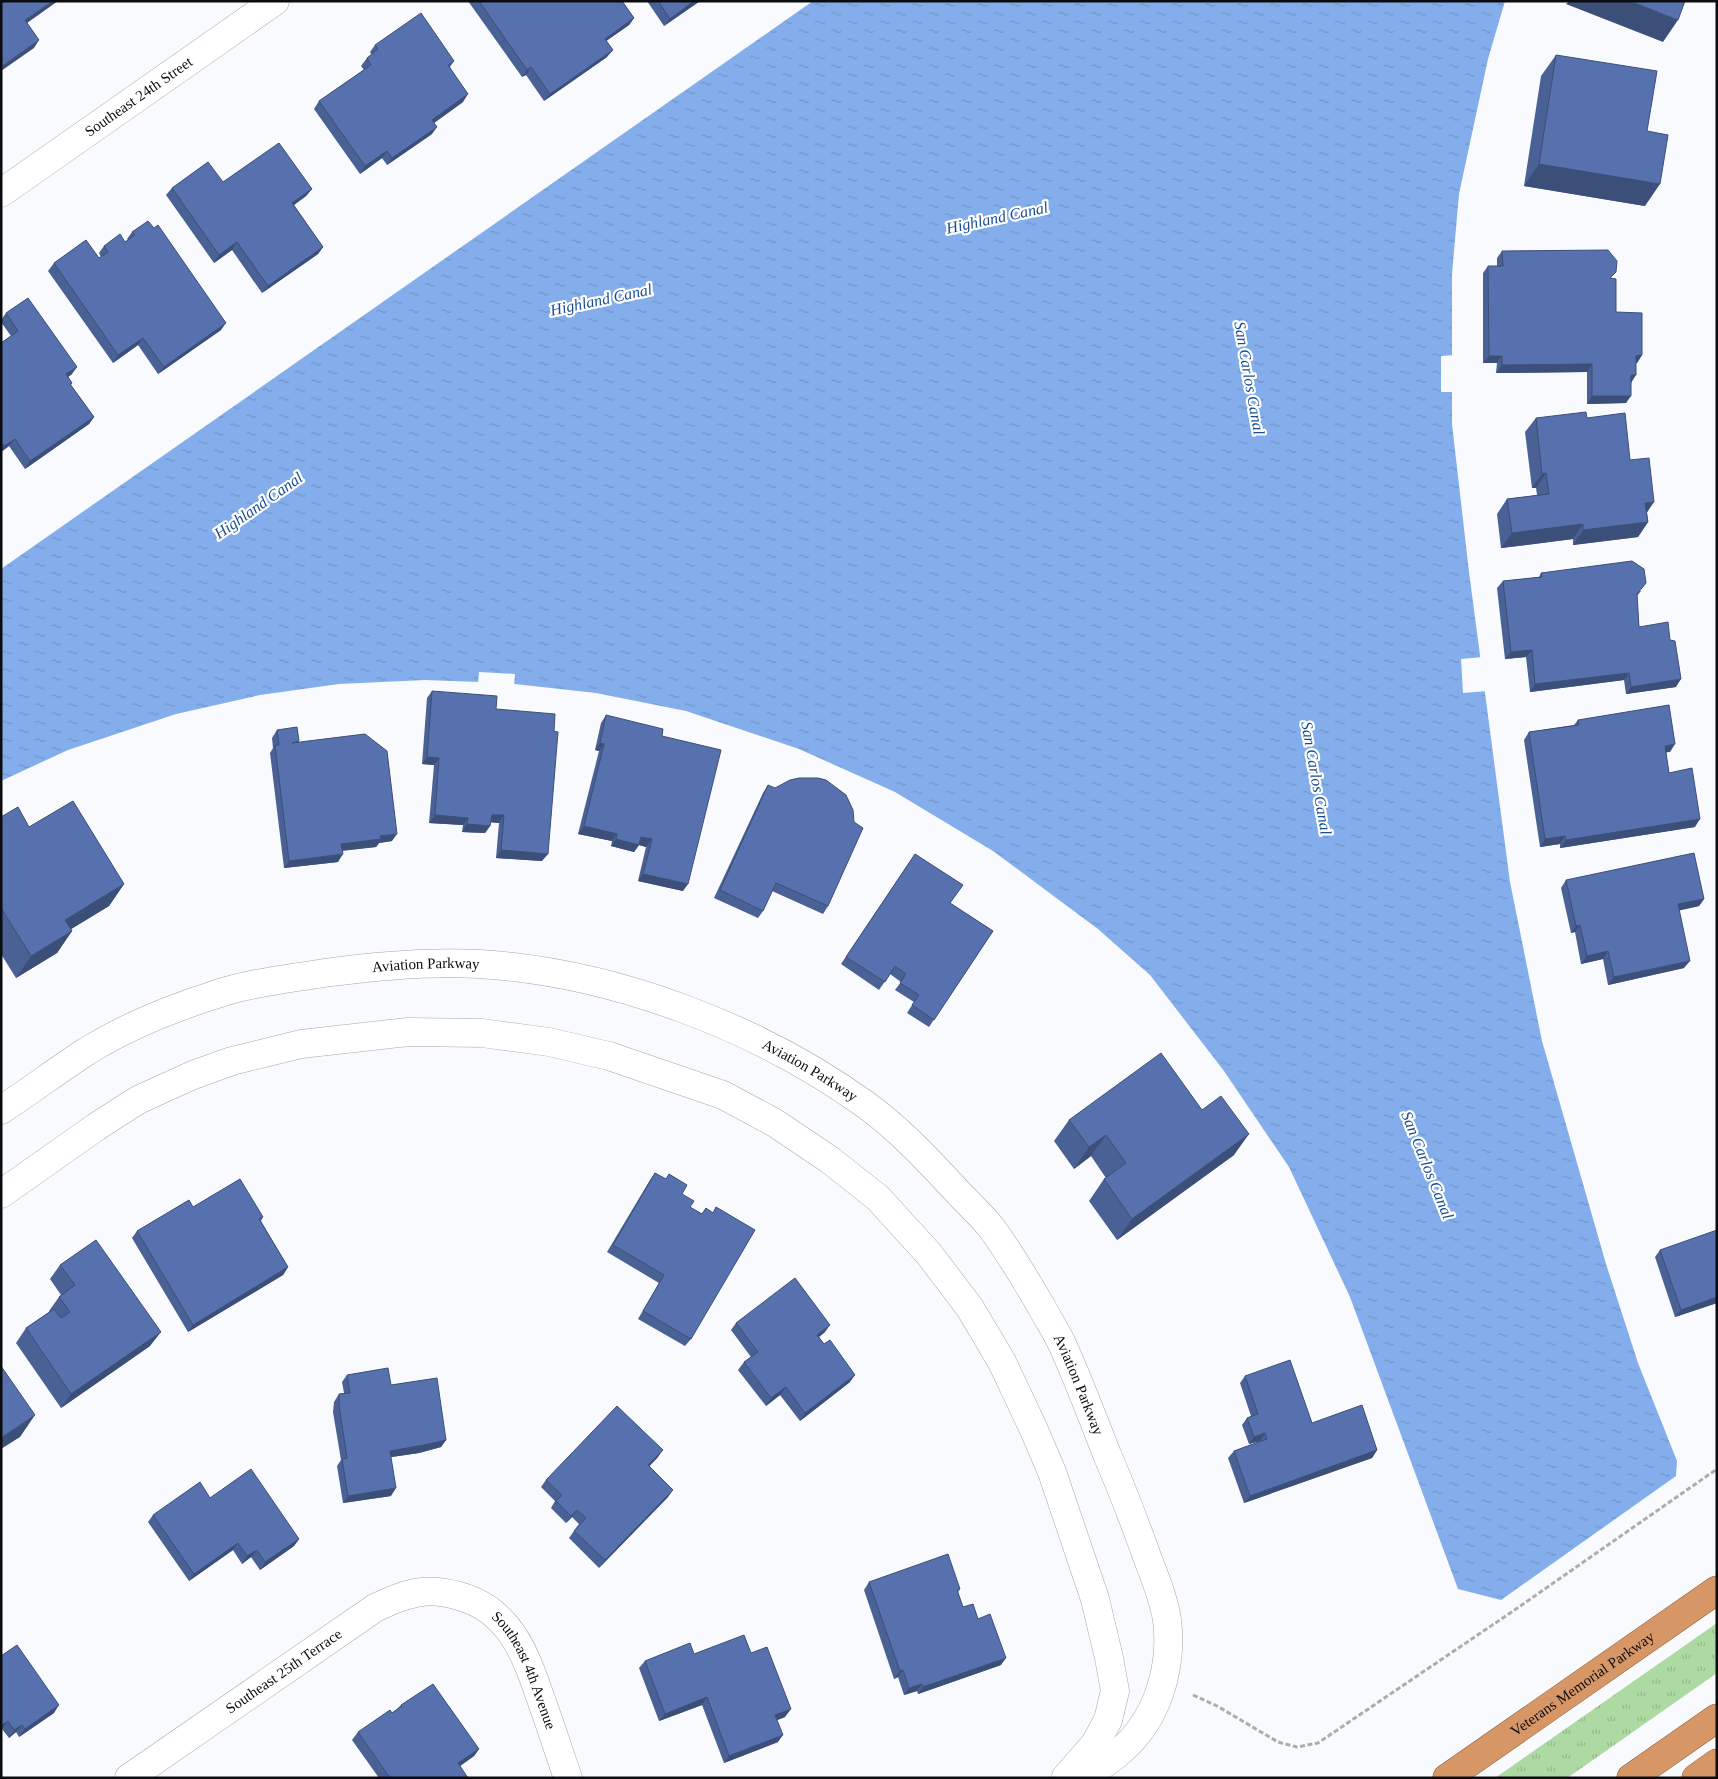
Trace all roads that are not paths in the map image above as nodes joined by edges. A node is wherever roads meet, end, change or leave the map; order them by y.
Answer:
1 (275, 1) edge
2 (1, 193) edge
3 (1, 1110) edge
4 (1, 1194) edge
5 (1717, 1590) edge
6 (448, 1593) joint
7 (1717, 1718) edge
8 (1717, 1763) edge
9 (129, 1778) edge
10 (568, 1778) edge
11 (1066, 1778) edge
12 (1084, 1778) edge
13 (1447, 1778) edge
14 (1631, 1778) edge
15 (1696, 1778) edge

1 - 2 street, Southeast 24th Street
3 - 12 street, Aviation Parkway
4 - 11 street
5 - 13 highway, Veterans Memorial Parkway
6 - 9 street, Southeast 25th Terrace
6 - 10 street, Southeast 4th Avenue
7 - 14 highway
8 - 15 highway

